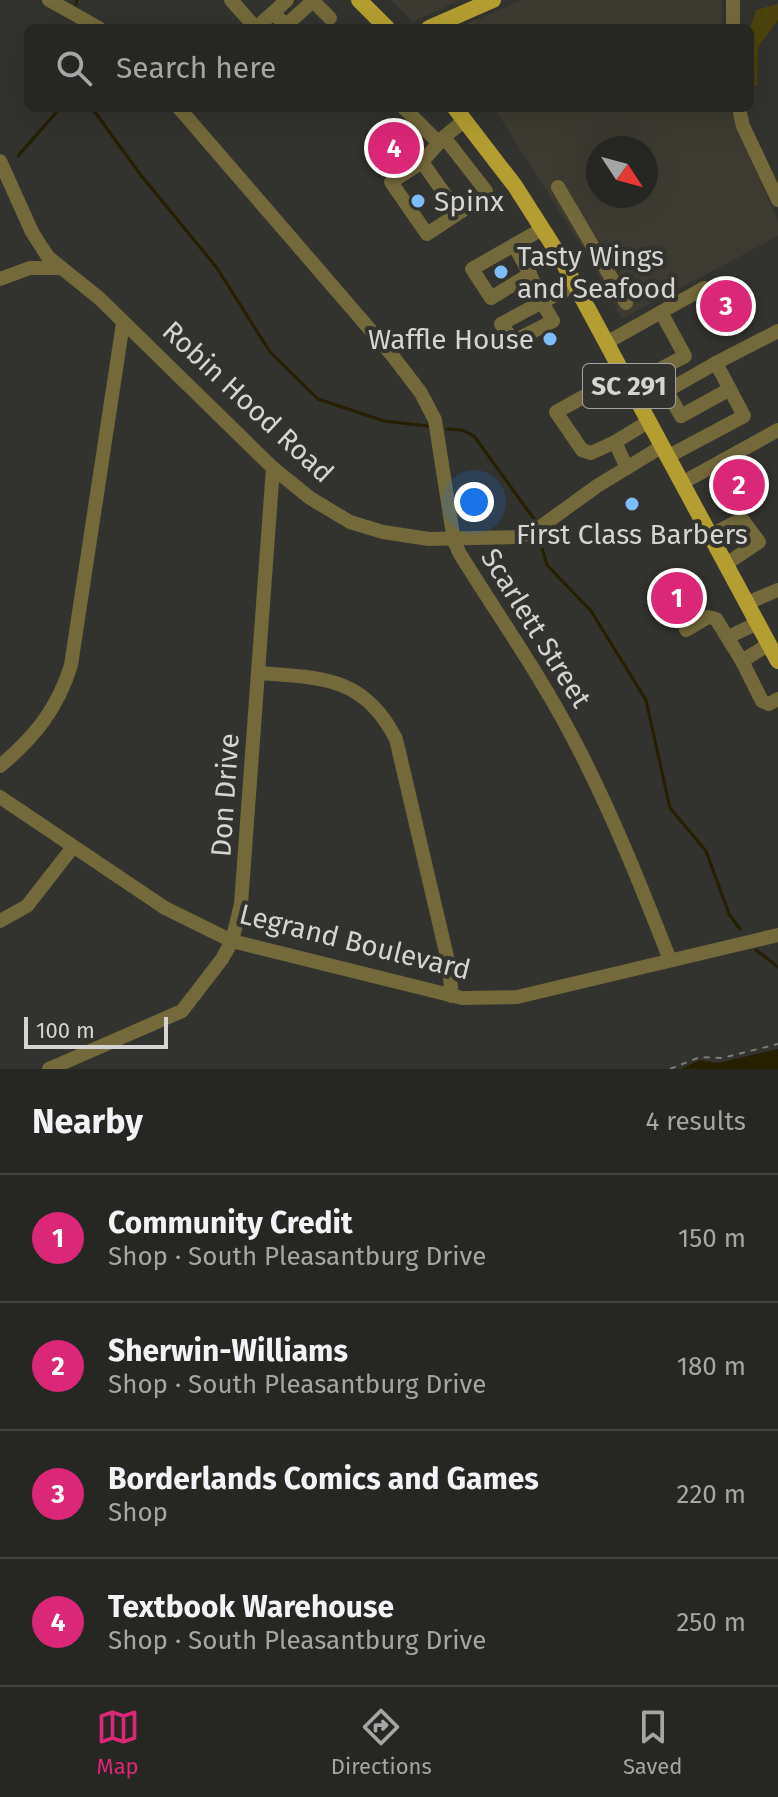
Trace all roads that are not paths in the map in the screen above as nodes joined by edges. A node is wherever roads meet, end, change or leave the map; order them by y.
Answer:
1 (49, 0) edge
2 (231, 0) edge
3 (287, 0) edge
4 (359, 0) edge
5 (493, 0) edge
6 (733, 0) edge
7 (302, 4) edge
8 (273, 13) junction
9 (330, 18) dead end
10 (92, 24) edge
11 (252, 24) edge
12 (261, 24) edge
13 (285, 24) edge
14 (287, 24) edge
15 (383, 24) edge
16 (438, 24) edge
17 (733, 24) edge
18 (182, 112) edge
19 (409, 112) edge
20 (740, 112) edge
21 (460, 114) edge
22 (442, 140) junction
23 (488, 148) junction
24 (0, 161) edge
25 (422, 162) junction
26 (465, 164) junction
27 (558, 187) dead end
28 (778, 200) edge
29 (458, 213) junction
30 (542, 229) junction
31 (514, 245) junction
32 (61, 268) junction
33 (530, 274) junction
34 (0, 279) edge
35 (575, 285) junction
36 (704, 288) dead end
37 (626, 303) dead end
38 (661, 312) junction
39 (123, 323) junction
40 (778, 331) edge
41 (606, 343) junction
42 (716, 363) junction
43 (626, 380) junction
44 (730, 389) junction
45 (667, 391) junction
46 (640, 406) junction
47 (648, 422) junction
48 (778, 430) edge
49 (615, 442) junction
50 (664, 452) junction
51 (273, 468) junction
52 (627, 468) junction
53 (682, 483) junction
54 (711, 535) junction
55 (454, 541) junction
56 (726, 564) junction
57 (778, 590) edge
58 (747, 603) junction
59 (758, 623) junction
60 (686, 630) dead end
61 (728, 637) junction
62 (775, 652) edge
63 (742, 661) junction
64 (259, 673) junction
65 (778, 699) edge
66 (0, 766) edge
67 (0, 797) edge
68 (73, 847) junction
69 (0, 921) edge
70 (778, 935) edge
71 (232, 941) junction
72 (670, 960) junction
73 (452, 996) junction
74 (49, 1069) edge

1 - 10 street
2 - 11 street
3 - 8 street
4 - 15 main road
5 - 16 main road
6 - 17 street
7 - 9 street
7 - 14 street
8 - 12 street
8 - 13 street
18 - 55 street, Scarlett Street
19 - 22 street
20 - 28 street
21 - 22 street
21 - 23 main road, SC 291
22 - 25 street
22 - 26 street
23 - 26 street
23 - 30 main road, SC 291
24 - 32 street, Robin Hood Road
25 - 29 street
25 - 29 street
26 - 29 street
27 - 37 street
30 - 31 street
30 - 35 main road, SC 291
31 - 33 street
31 - 33 street
32 - 34 street
32 - 39 street, Robin Hood Road
33 - 35 street
35 - 41 main road, SC 291
36 - 38 street
38 - 41 street
38 - 43 street
39 - 51 street, Robin Hood Road
39 - 66 street
40 - 42 street
41 - 43 main road, SC 291
42 - 44 street
42 - 45 street
43 - 46 main road, SC 291
43 - 49 street
44 - 45 street
44 - 50 street, Robin Hood Road
45 - 46 street
46 - 47 main road, SC 291
47 - 49 street
47 - 50 main road, SC 291
48 - 53 street
49 - 52 street
50 - 52 street, Robin Hood Road
50 - 53 main road, SC 291
51 - 55 street, Robin Hood Road
51 - 64 street, Don Drive
52 - 55 street, Robin Hood Road
53 - 54 main road, SC 291
54 - 56 main road, SC 291
54 - 56 street
55 - 72 street, Scarlett Street
56 - 58 main road, SC 291
57 - 58 street
58 - 59 main road, SC 291
59 - 61 street
59 - 62 main road, SC 291
60 - 61 street
61 - 63 street
62 - 63 street
63 - 65 street
64 - 71 street, Don Drive
64 - 73 street
67 - 68 street, Legrand Boulevard
68 - 69 street
68 - 71 street, Legrand Boulevard
70 - 72 street, Legrand Boulevard
71 - 73 street, Legrand Boulevard
71 - 74 street, Don Drive
72 - 73 street, Legrand Boulevard

